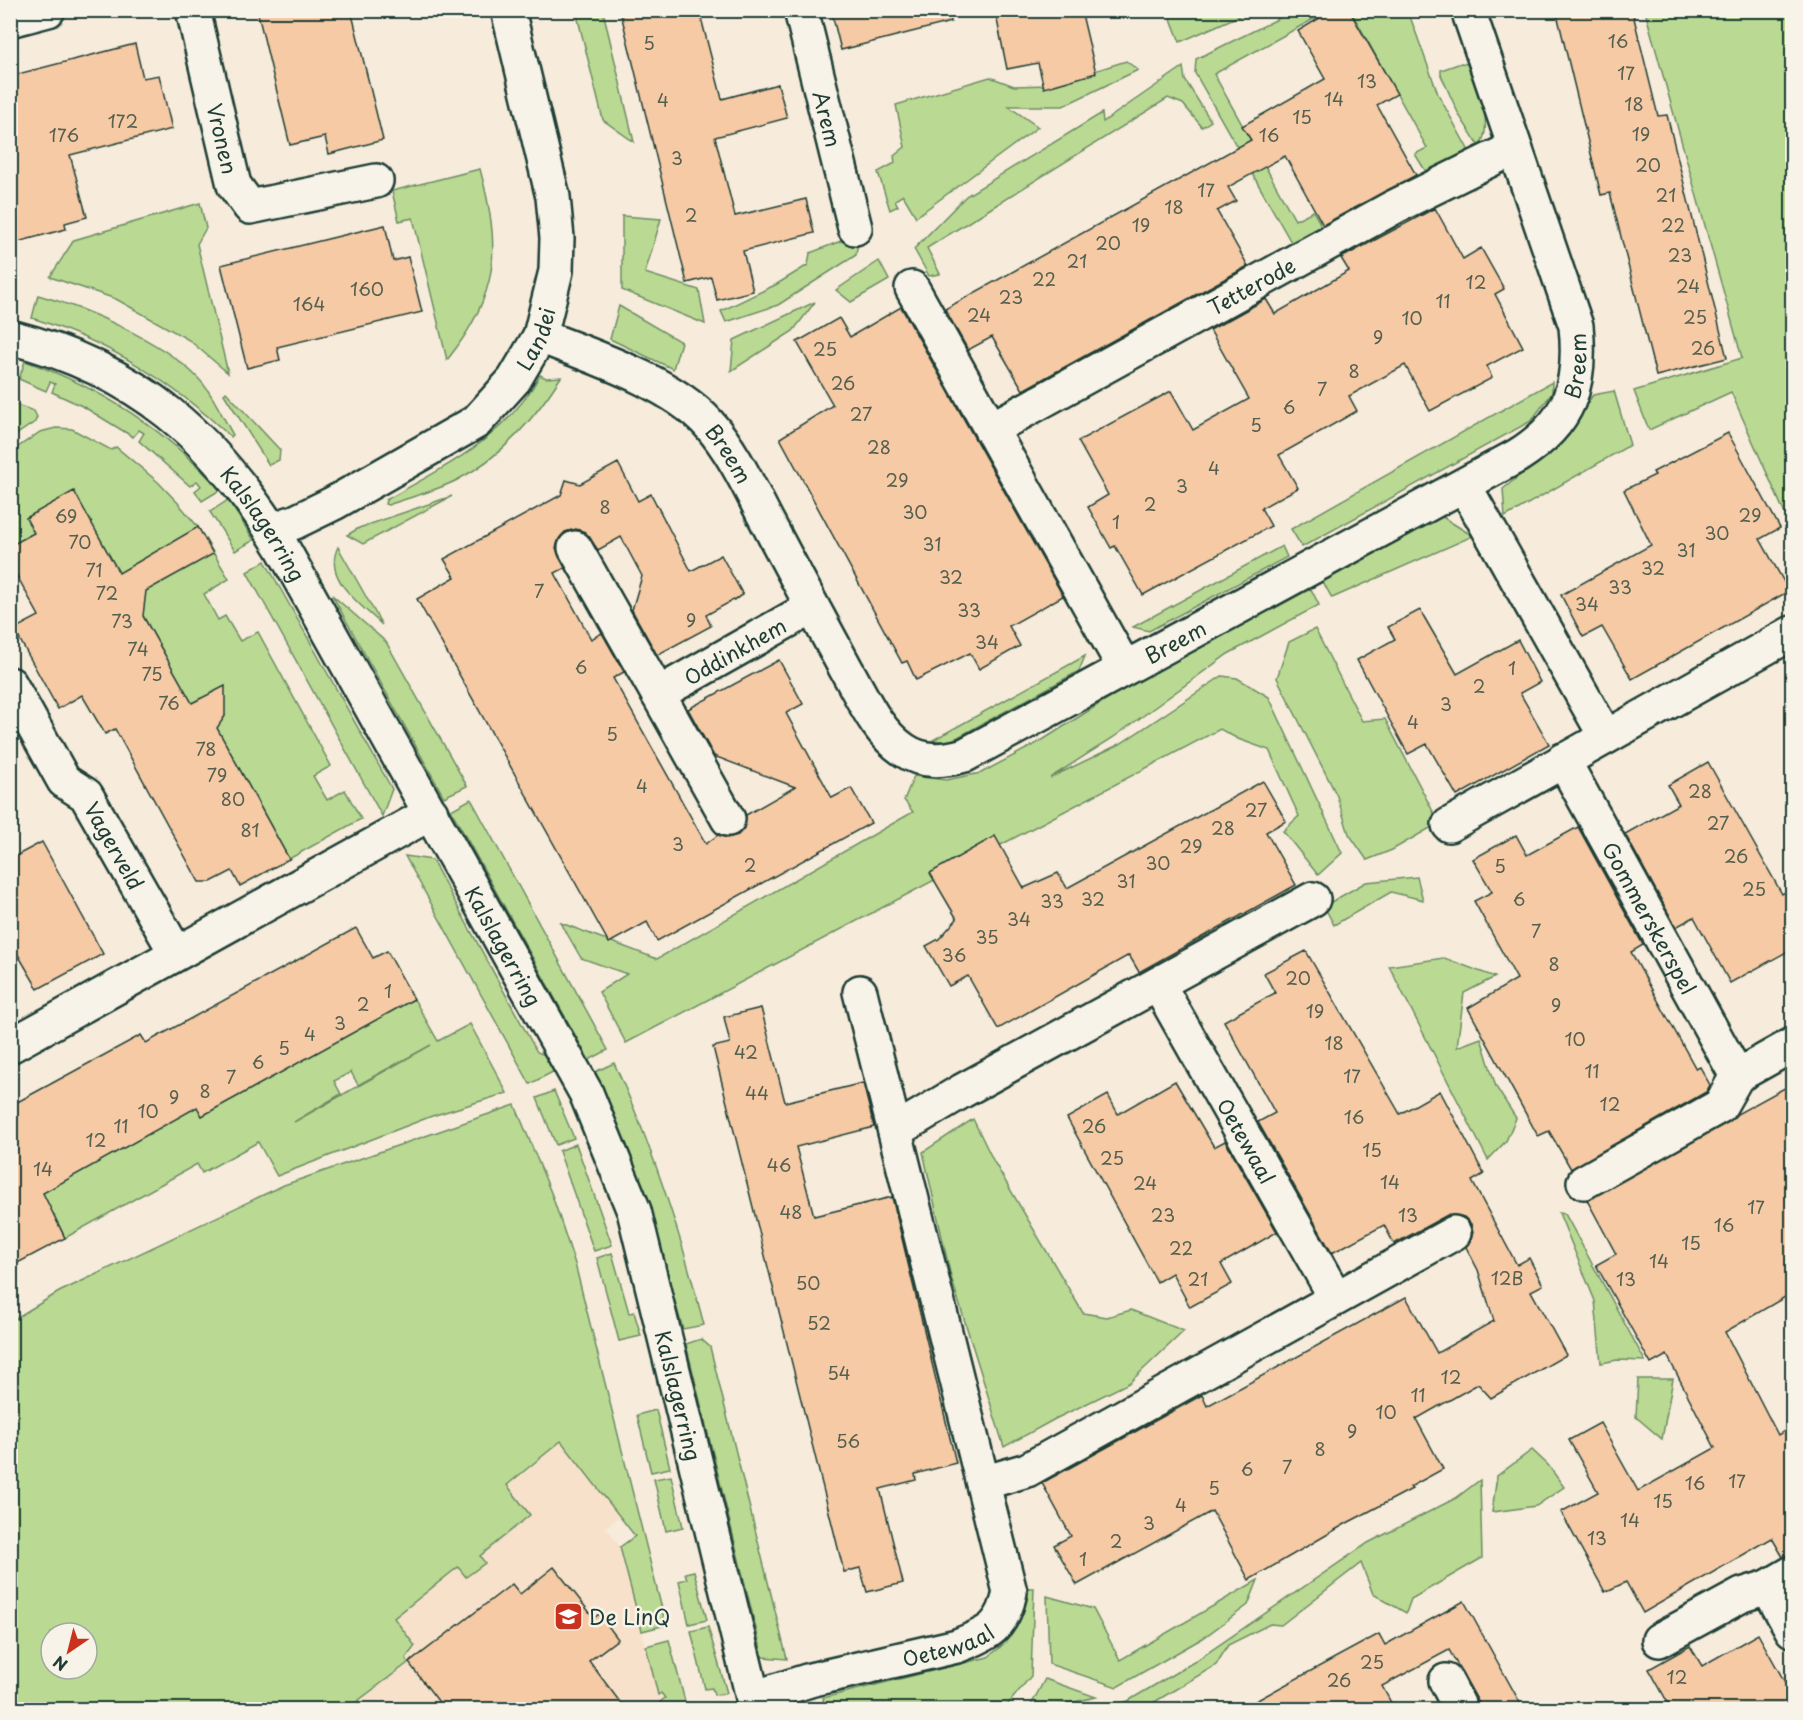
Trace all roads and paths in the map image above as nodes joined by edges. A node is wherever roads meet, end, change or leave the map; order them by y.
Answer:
1 (48, 10) edge
2 (194, 10) edge
3 (508, 10) edge
4 (801, 10) edge
5 (1468, 10) edge
6 (10, 20) edge
7 (1514, 148) junction
8 (376, 181) dead end
9 (855, 228) dead end
10 (912, 288) dead end
11 (540, 336) junction
12 (10, 337) edge
13 (991, 429) junction
14 (1464, 485) junction
15 (271, 530) junction
16 (575, 548) dead end
17 (812, 607) junction
18 (1792, 633) edge
19 (1124, 667) junction
20 (10, 684) edge
21 (658, 694) junction
22 (1605, 737) junction
23 (1563, 760) junction
24 (431, 813) junction
25 (728, 819) dead end
26 (1449, 825) dead end
27 (1313, 899) dead end
28 (176, 953) junction
29 (1158, 984) junction
30 (860, 992) dead end
31 (1792, 1045) edge
32 (10, 1046) edge
33 (1737, 1076) junction
34 (895, 1131) junction
35 (1584, 1182) dead end
36 (1455, 1233) dead end
37 (1336, 1298) junction
38 (983, 1483) junction
39 (1780, 1580) edge
40 (1792, 1630) edge
41 (1659, 1640) dead end
42 (1446, 1681) dead end
43 (755, 1704) edge
44 (1461, 1710) edge

1 - 6 street
2 - 8 street, Vronen
3 - 11 street, Landei
4 - 9 street, Arem
5 - 7 street, Breem
7 - 13 street, Tetterode
7 - 14 street, Breem
10 - 13 street
11 - 15 street, Landei
11 - 17 street, Breem
12 - 15 street, Kalslagerring
13 - 19 street
14 - 19 street, Breem
14 - 22 street
15 - 24 street, Kalslagerring
16 - 21 street
17 - 19 street, Breem
17 - 21 street, Oddinkhem
18 - 22 street
20 - 28 street, Vagerveld
21 - 25 street
22 - 23 street
23 - 26 street
23 - 33 street, Gommerskerspel
24 - 28 street
24 - 43 street, Kalslagerring
27 - 29 street
28 - 32 street
29 - 34 street
29 - 37 street, Oetewaal
30 - 34 street, Oetewaal
31 - 33 street
33 - 35 street
34 - 38 street, Oetewaal
36 - 37 street
37 - 38 street
38 - 43 street, Oetewaal
39 - 40 street
39 - 41 street
42 - 44 street

